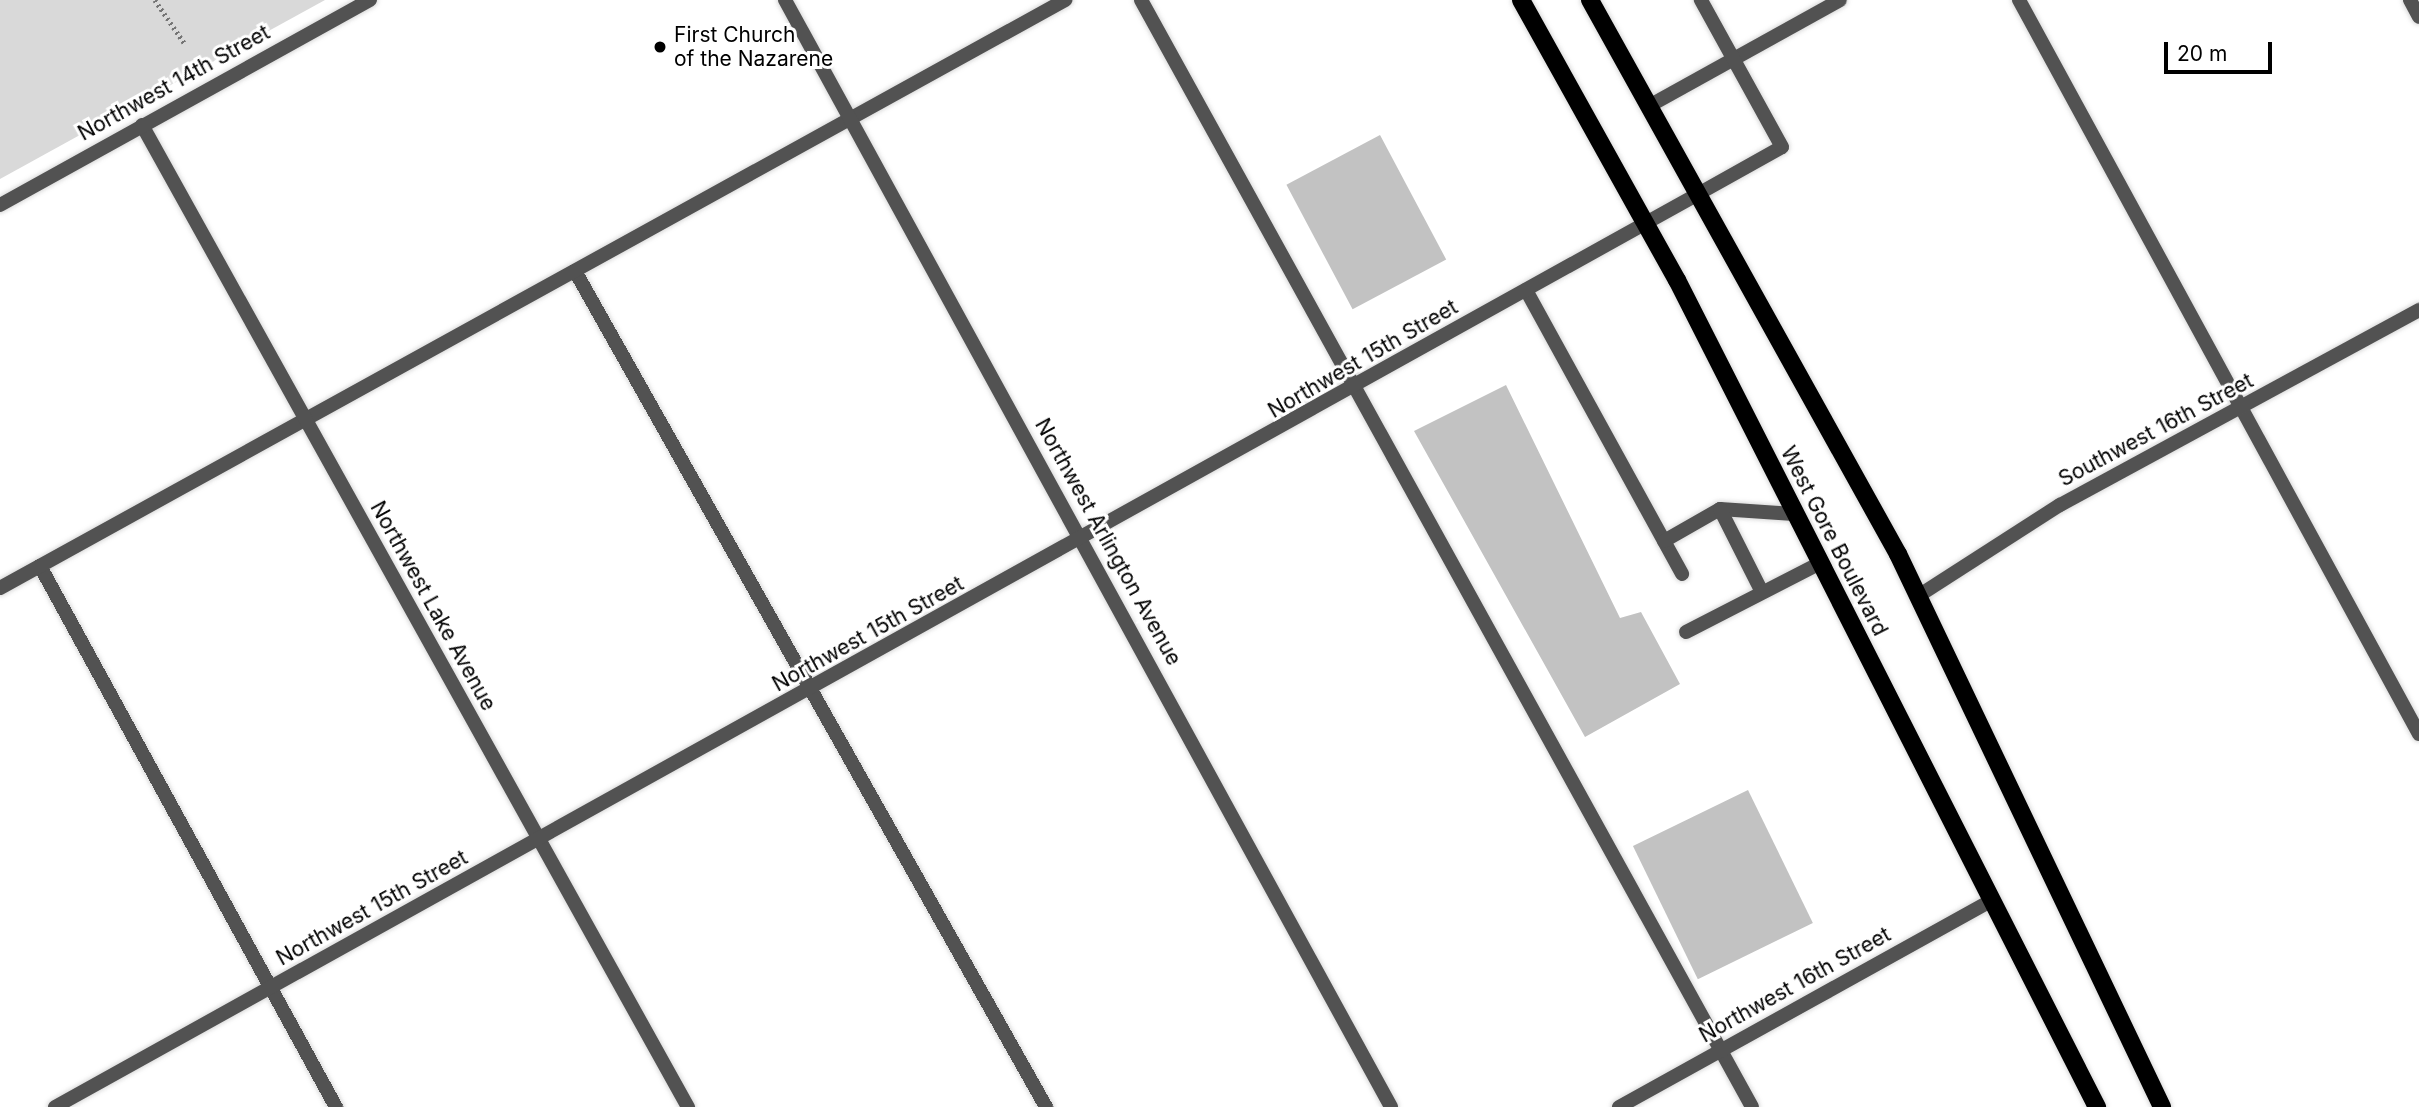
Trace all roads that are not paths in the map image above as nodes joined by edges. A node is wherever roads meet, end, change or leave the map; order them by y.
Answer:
1 (370, 0) edge
2 (785, 0) edge
3 (1065, 0) edge
4 (1141, 0) edge
5 (1521, 0) edge
6 (1590, 0) edge
7 (1701, 0) edge
8 (1840, 0) edge
9 (2019, 0) edge
10 (2410, 0) edge
11 (2419, 17) edge
12 (1734, 58) junction
13 (1649, 106) junction
14 (850, 118) junction
15 (142, 125) junction
16 (1698, 194) junction
17 (0, 205) edge
18 (1646, 224) junction
19 (575, 271) junction
20 (1526, 290) junction
21 (2419, 310) edge
22 (1356, 388) junction
23 (2240, 408) junction
24 (306, 419) junction
25 (1720, 509) junction
26 (1794, 514) junction
27 (1083, 539) junction
28 (1664, 541) junction
29 (1820, 563) junction
30 (40, 566) junction
31 (1682, 574) dead end
32 (0, 588) edge
33 (1762, 592) junction
34 (1918, 596) junction
35 (1686, 632) dead end
36 (807, 691) junction
37 (2419, 734) edge
38 (540, 840) junction
39 (1991, 901) junction
40 (271, 988) junction
41 (1721, 1050) junction
42 (55, 1107) edge
43 (336, 1107) edge
44 (688, 1107) edge
45 (1046, 1107) edge
46 (1391, 1107) edge
47 (1619, 1107) edge
48 (1752, 1107) edge
49 (2097, 1107) edge
50 (2162, 1107) edge

1 - 15 street, Northwest 14th Street
2 - 14 street, Northwest Arlington Avenue
3 - 14 street
4 - 22 street
5 - 18 main road, West Gore Boulevard
6 - 13 main road
7 - 12 street
8 - 12 street
9 - 23 street
10 - 11 street
12 - 13 street
12 - 16 street, Northwest 15th Street
13 - 16 main road
14 - 19 street
14 - 27 street, Northwest Arlington Avenue
15 - 17 street, Northwest 14th Street
15 - 24 street, Northwest Lake Avenue
16 - 18 street, Northwest 15th Street
16 - 34 main road
18 - 20 street, Northwest 15th Street
18 - 26 main road, West Gore Boulevard
19 - 24 street
19 - 36 street
20 - 22 street, Northwest 15th Street
20 - 28 street
21 - 23 street, Southwest 16th Street
22 - 27 street, Northwest 15th Street
22 - 41 street
23 - 34 street, Southwest 16th Street
23 - 37 street
24 - 30 street
24 - 38 street, Northwest Lake Avenue
25 - 26 street
25 - 28 street
25 - 33 street
26 - 29 main road, West Gore Boulevard
27 - 36 street, Northwest 15th Street
27 - 46 street, Northwest Arlington Avenue
28 - 31 street
29 - 33 street
29 - 39 main road, West Gore Boulevard
30 - 32 street
30 - 40 street
33 - 35 street
34 - 50 main road
36 - 38 street, Northwest 15th Street
36 - 45 street
38 - 40 street, Northwest 15th Street
38 - 44 street, Northwest Lake Avenue
39 - 41 street, Northwest 16th Street
39 - 49 main road, West Gore Boulevard
40 - 42 street, Northwest 15th Street
40 - 43 street
41 - 47 street, Northwest 16th Street
41 - 48 street

